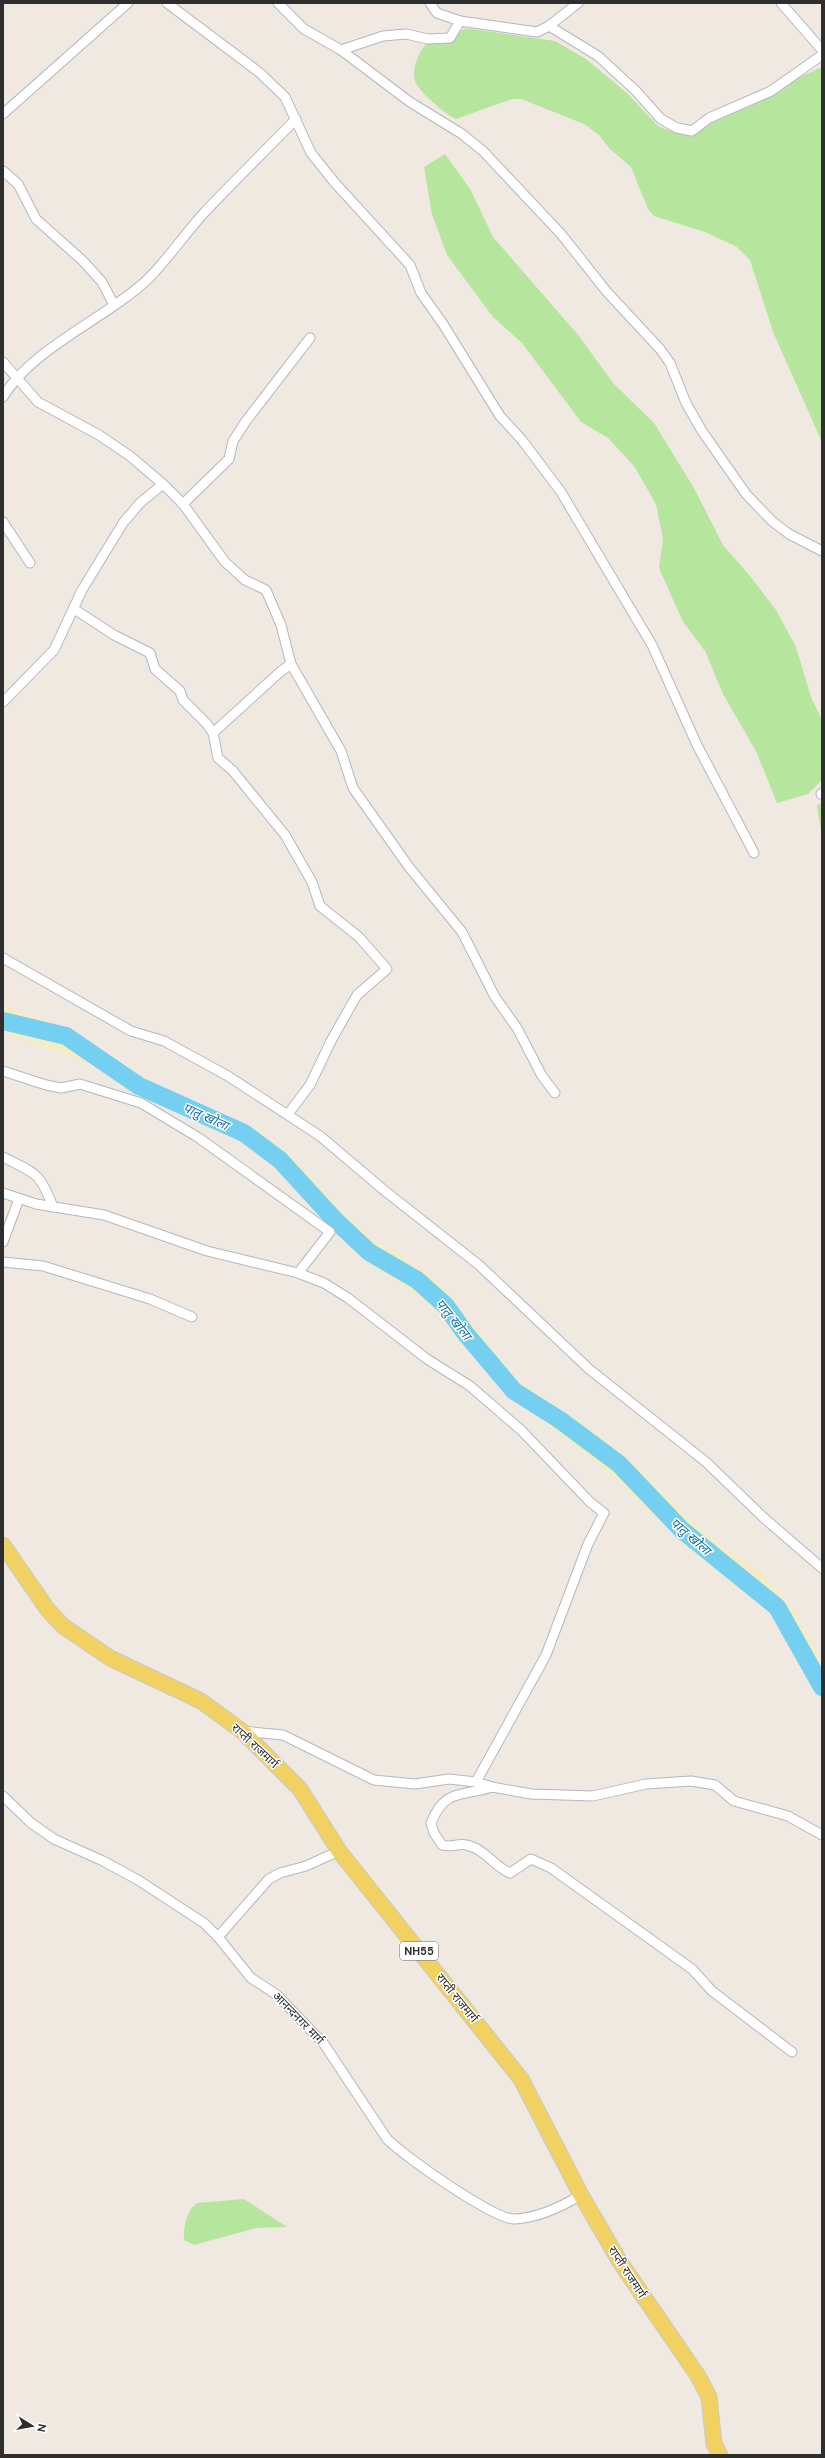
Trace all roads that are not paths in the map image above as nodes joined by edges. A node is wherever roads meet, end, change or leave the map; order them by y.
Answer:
1 (128, 3) edge
2 (167, 3) edge
3 (278, 3) edge
4 (430, 3) edge
5 (578, 3) edge
6 (781, 3) edge
7 (460, 21) junction
8 (549, 26) junction
9 (341, 50) junction
10 (822, 50) edge
11 (822, 55) edge
12 (3, 114) edge
13 (296, 120) junction
14 (3, 171) edge
15 (114, 305) junction
16 (310, 338) dead end
17 (3, 362) edge
18 (17, 379) junction
19 (3, 397) edge
20 (163, 484) junction
21 (183, 504) junction
22 (3, 522) edge
23 (822, 551) edge
24 (30, 563) dead end
25 (74, 609) junction
26 (291, 664) junction
27 (3, 702) edge
28 (213, 733) junction
29 (754, 853) dead end
30 (3, 958) edge
31 (3, 1070) edge
32 (555, 1093) dead end
33 (288, 1114) junction
34 (3, 1157) edge
35 (3, 1193) edge
36 (19, 1199) junction
37 (53, 1207) junction
38 (3, 1242) edge
39 (3, 1262) edge
40 (298, 1273) junction
41 (192, 1317) dead end
42 (5, 1551) edge
43 (822, 1568) edge
44 (242, 1731) junction
45 (476, 1782) junction
46 (492, 1787) junction
47 (3, 1796) edge
48 (822, 1835) edge
49 (339, 1850) junction
50 (218, 1937) junction
51 (792, 2052) dead end
52 (581, 2195) junction
53 (720, 2455) edge

1 - 12 street
2 - 13 street
3 - 9 street
4 - 7 street
5 - 8 street
6 - 10 street
7 - 8 street
7 - 9 street
8 - 11 street
9 - 23 street
13 - 15 street
13 - 29 street
14 - 15 street
15 - 18 street
16 - 21 street
17 - 18 street
18 - 19 street
18 - 20 street
20 - 21 street
20 - 25 street
21 - 26 street
22 - 24 street
25 - 27 street
25 - 28 street
26 - 28 street
26 - 32 street
28 - 33 street
30 - 33 street
31 - 40 street
33 - 43 street
34 - 37 street
35 - 36 street
36 - 37 street
36 - 38 street
37 - 40 street
39 - 41 street
40 - 45 street
42 - 44 main road, राप्ती राजमार्ग / NH55
44 - 45 street
44 - 49 main road, राप्ती राजमार्ग / NH55
45 - 46 street
46 - 48 street
46 - 51 street
47 - 50 street, आनन्दनगर मार्ग
49 - 50 street
49 - 52 main road, राप्ती राजमार्ग / NH55
50 - 52 street, आनन्दनगर मार्ग
52 - 53 main road, राप्ती राजमार्ग / NH55

